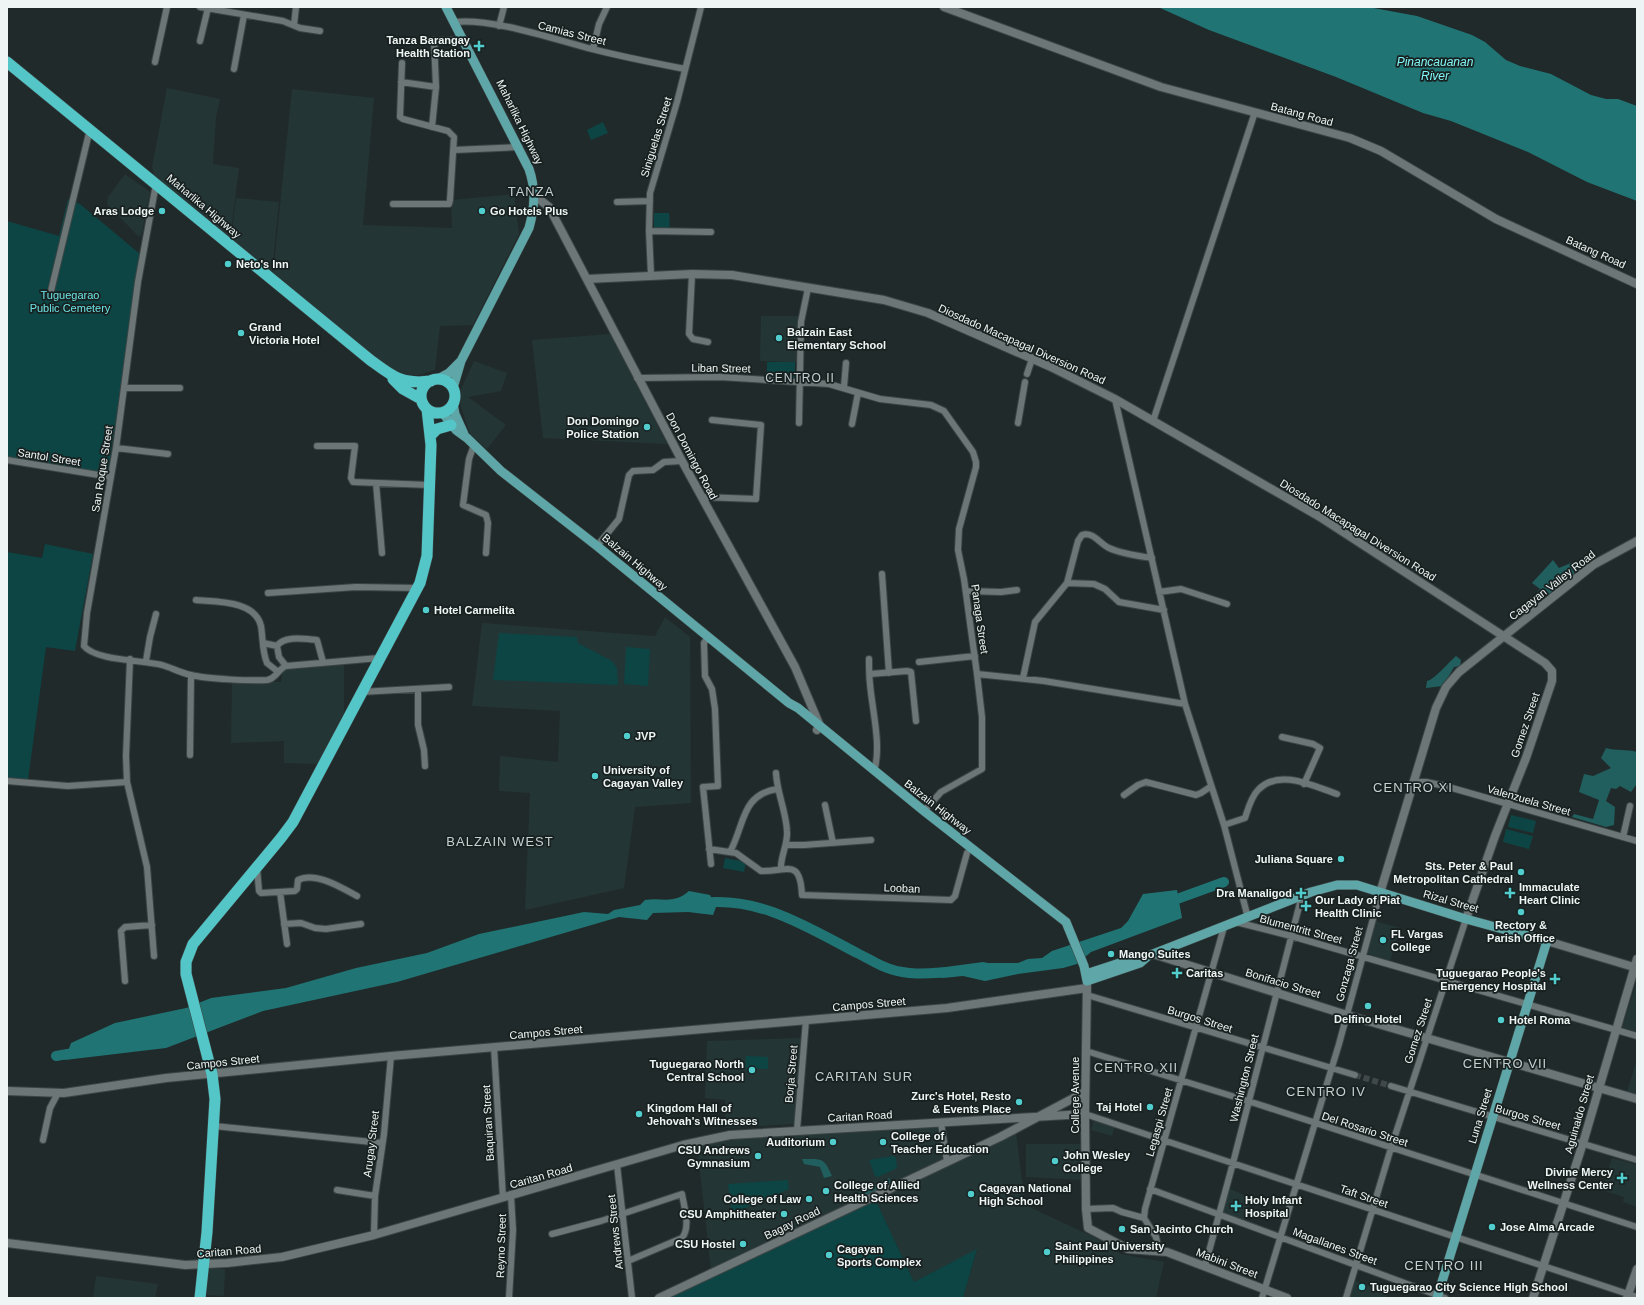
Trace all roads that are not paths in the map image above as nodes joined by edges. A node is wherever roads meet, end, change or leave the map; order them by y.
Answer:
1 (167, 7) edge
2 (200, 7) edge
3 (296, 7) edge
4 (446, 7) edge
5 (504, 7) edge
6 (607, 7) edge
7 (700, 7) edge
8 (944, 7) edge
9 (208, 8) junction
10 (244, 15) junction
11 (454, 22) junction
12 (294, 25) junction
13 (499, 26) junction
14 (320, 31) dead end
15 (463, 40) junction
16 (200, 41) dead end
17 (593, 49) junction
18 (7, 62) edge
19 (155, 62) dead end
20 (402, 63) dead end
21 (234, 69) dead end
22 (685, 69) junction
23 (401, 82) junction
24 (436, 87) junction
25 (1255, 112) junction
26 (432, 127) junction
27 (90, 129) junction
28 (519, 147) junction
29 (454, 150) junction
30 (156, 184) junction
31 (535, 196) junction
32 (650, 201) junction
33 (617, 202) dead end
34 (393, 204) dead end
35 (649, 231) junction
36 (711, 232) dead end
37 (692, 274) junction
38 (652, 276) junction
39 (587, 279) junction
40 (1637, 284) edge
41 (808, 288) junction
42 (50, 295) dead end
43 (708, 342) dead end
44 (1032, 359) junction
45 (461, 361) junction
46 (846, 363) dead end
47 (384, 371) junction
48 (1027, 374) dead end
49 (638, 378) junction
50 (434, 380) junction
51 (801, 381) junction
52 (1025, 382) dead end
53 (844, 387) junction
54 (124, 388) junction
55 (180, 388) dead end
56 (453, 388) junction
57 (858, 393) junction
58 (1114, 399) junction
59 (453, 403) junction
60 (424, 404) junction
61 (944, 411) joint
62 (441, 412) junction
63 (712, 420) dead end
64 (1153, 421) junction
65 (799, 423) dead end
66 (1018, 423) dead end
67 (852, 424) dead end
68 (451, 425) junction
69 (430, 436) junction
70 (471, 442) junction
71 (317, 446) dead end
72 (116, 448) junction
73 (168, 454) dead end
74 (7, 460) edge
75 (682, 462) junction
76 (111, 477) junction
77 (376, 484) junction
78 (429, 485) junction
79 (702, 497) junction
80 (1637, 541) edge
81 (597, 546) junction
82 (382, 553) dead end
83 (486, 553) dead end
84 (1152, 558) junction
85 (882, 574) dead end
86 (1067, 583) junction
87 (417, 588) junction
88 (966, 590) junction
89 (1017, 590) dead end
90 (1159, 592) junction
91 (268, 593) dead end
92 (196, 600) dead end
93 (1227, 604) dead end
94 (1164, 610) junction
95 (156, 614) dead end
96 (708, 637) junction
97 (1504, 637) junction
98 (263, 643) junction
99 (277, 646) junction
100 (975, 656) junction
101 (379, 658) junction
102 (130, 659) junction
103 (869, 659) dead end
104 (146, 661) junction
105 (323, 662) junction
106 (919, 662) dead end
107 (286, 666) junction
108 (277, 671) junction
109 (889, 672) junction
110 (870, 674) junction
111 (977, 674) junction
112 (191, 676) junction
113 (1023, 678) junction
114 (449, 687) dead end
115 (418, 689) junction
116 (361, 692) junction
117 (1185, 704) junction
118 (916, 721) dead end
119 (818, 728) junction
120 (1282, 737) dead end
121 (190, 755) dead end
122 (425, 766) dead end
123 (874, 771) junction
124 (776, 772) dead end
125 (7, 781) edge
126 (127, 782) junction
127 (1414, 782) junction
128 (1304, 784) junction
129 (1210, 787) junction
130 (777, 789) junction
131 (1337, 794) dead end
132 (1124, 795) dead end
133 (1508, 804) junction
134 (825, 805) dead end
135 (1630, 806) dead end
136 (924, 812) junction
137 (1224, 825) junction
138 (1623, 837) junction
139 (871, 840) dead end
140 (1637, 841) edge
141 (833, 843) junction
142 (786, 844) junction
143 (709, 849) junction
144 (730, 852) junction
145 (968, 853) junction
146 (711, 864) dead end
147 (257, 868) junction
148 (781, 868) junction
149 (280, 892) junction
150 (1380, 892) junction
151 (1302, 895) junction
152 (357, 896) dead end
153 (1248, 918) junction
154 (1466, 919) junction
155 (1236, 922) junction
156 (284, 924) junction
157 (361, 924) dead end
158 (152, 925) junction
159 (1224, 927) junction
160 (1071, 933) junction
161 (1291, 936) junction
162 (1547, 940) junction
163 (287, 944) dead end
164 (1151, 955) junction
165 (154, 956) dead end
166 (1363, 957) junction
167 (1636, 965) edge
168 (1211, 973) junction
169 (1446, 980) junction
170 (125, 981) dead end
171 (1086, 981) junction
172 (1277, 993) junction
173 (1526, 1004) junction
174 (1347, 1015) junction
175 (806, 1020) junction
176 (1196, 1028) junction
177 (1615, 1030) junction
178 (1637, 1036) edge
179 (1427, 1038) junction
180 (494, 1047) junction
181 (1262, 1048) junction
182 (1086, 1051) junction
183 (391, 1056) junction
184 (1509, 1063) junction
185 (1332, 1068) junction
186 (212, 1074) junction
187 (1354, 1074) tunnel mouth
188 (1182, 1080) junction
189 (1391, 1086) tunnel mouth
190 (1598, 1088) junction
191 (1085, 1092) junction
192 (1410, 1092) junction
193 (7, 1093) edge
194 (58, 1093) junction
195 (1637, 1099) edge
196 (1248, 1101) junction
197 (1085, 1114) junction
198 (1492, 1117) junction
199 (1036, 1118) junction
200 (941, 1123) junction
201 (1315, 1123) junction
202 (214, 1126) junction
203 (797, 1130) junction
204 (43, 1140) dead end
205 (1164, 1140) junction
206 (1583, 1142) junction
207 (382, 1143) junction
208 (1391, 1148) junction
209 (1637, 1160) edge
210 (947, 1161) junction
211 (1233, 1163) junction
212 (618, 1165) junction
213 (1474, 1175) junction
214 (1296, 1183) junction
215 (1150, 1189) junction
216 (337, 1190) dead end
217 (375, 1196) junction
218 (507, 1197) junction
219 (1562, 1202) junction
220 (1086, 1209) junction
221 (1373, 1209) junction
222 (623, 1214) junction
223 (1219, 1215) junction
224 (1144, 1218) junction
225 (1637, 1227) edge
226 (552, 1234) dead end
227 (374, 1235) junction
228 (1280, 1237) junction
229 (1455, 1238) junction
230 (7, 1242) edge
231 (1159, 1251) junction
232 (628, 1260) junction
233 (1356, 1264) junction
234 (203, 1265) junction
235 (1205, 1266) junction
236 (1544, 1266) junction
237 (1637, 1269) edge
238 (1265, 1289) junction
239 (1628, 1296) edge
240 (1440, 1297) edge
241 (1637, 1297) edge
242 (200, 1298) edge
243 (509, 1298) edge
244 (632, 1298) edge
245 (659, 1298) edge
246 (1262, 1298) edge
247 (1287, 1298) edge
248 (1346, 1298) edge
249 (1534, 1298) edge

1 - 19 street
2 - 9 street
3 - 12 street
4 - 11 main road, Maharlika Highway
5 - 13 street
6 - 17 street
7 - 22 street, Siniguelas Street
8 - 25 main road, Batang Road
9 - 10 street
9 - 16 street
10 - 12 street
10 - 21 street
11 - 13 street, Camias Street
11 - 15 main road, Maharlika Highway
12 - 14 street
13 - 17 street, Camias Street
15 - 24 street
15 - 28 main road, Maharlika Highway
17 - 22 street, Camias Street
18 - 27 highway, Maharlika Highway
20 - 23 street
22 - 32 street, Siniguelas Street
23 - 24 street
23 - 26 street
24 - 26 street
25 - 40 main road, Batang Road
25 - 64 street
26 - 29 street
27 - 30 highway, Maharlika Highway
27 - 42 street
28 - 29 street
28 - 31 main road, Maharlika Highway
29 - 34 street
30 - 47 highway, Maharlika Highway
30 - 54 street, San Roque Street
31 - 39 main road, Don Domingo Road
31 - 45 main road, Maharlika Highway
32 - 33 street
32 - 35 street, Siniguelas Street
35 - 36 street
35 - 38 street, Siniguelas Street
37 - 38 main road, Diosdado Macapagal Diversion Road
37 - 41 main road, Diosdado Macapagal Diversion Road
37 - 43 street
38 - 39 main road, Diosdado Macapagal Diversion Road
39 - 49 main road, Don Domingo Road
41 - 44 main road, Diosdado Macapagal Diversion Road
41 - 51 street
44 - 48 street
44 - 58 main road, Diosdado Macapagal Diversion Road
45 - 50 main road, Maharlika Highway
45 - 56 main road, Maharlika Highway
46 - 53 street
47 - 50 highway, Maharlika Highway
47 - 60 highway, Maharlika Highway
49 - 51 street, Liban Street
49 - 75 main road, Don Domingo Road
50 - 56 highway
50 - 60 highway
51 - 53 street, Liban Street
51 - 65 street
52 - 66 street
53 - 57 street, Liban Street
54 - 55 street
54 - 72 street, San Roque Street
56 - 59 highway
57 - 61 street, Liban Street
57 - 67 street
58 - 64 main road, Diosdado Macapagal Diversion Road
58 - 84 street
59 - 62 highway
59 - 70 main road
60 - 62 highway
60 - 69 highway
61 - 88 street, Panaga Street
62 - 68 main road
62 - 69 highway
63 - 79 street
64 - 97 main road, Diosdado Macapagal Diversion Road
68 - 69 highway
68 - 70 main road
69 - 78 highway
70 - 81 main road, Balzain Highway
70 - 83 street
71 - 77 street
72 - 73 street
72 - 76 street, San Roque Street
74 - 76 street, Santol Street
75 - 79 main road, Don Domingo Road
75 - 81 street
76 - 102 street, San Roque Street
77 - 78 street
77 - 82 street
78 - 87 highway
79 - 119 main road, Don Domingo Road
80 - 97 main road, Cagayan Valley Road
81 - 96 main road, Balzain Highway
84 - 86 street
84 - 90 street
85 - 109 street
86 - 94 street
86 - 113 street
87 - 91 street
87 - 101 highway
88 - 89 street
88 - 100 street, Panaga Street
90 - 93 street
90 - 94 street
92 - 98 street
94 - 117 street
95 - 104 street
96 - 119 main road, Balzain Highway
96 - 143 street
97 - 127 main road, Gonzaga Street
97 - 133 main road, Gomez Street
98 - 99 street
98 - 108 street
99 - 105 street
99 - 107 street
100 - 106 street
100 - 111 street, Panaga Street
101 - 105 street
101 - 116 highway
102 - 104 street, San Roque Street
102 - 126 street
103 - 110 street
104 - 112 street, San Roque Street
105 - 107 street
107 - 108 street, San Roque Street
108 - 112 street, San Roque Street
109 - 110 street
109 - 118 street
110 - 123 street
111 - 113 street
111 - 136 street, Panaga Street
112 - 121 street
113 - 117 street
114 - 115 street
115 - 116 street
115 - 122 street
116 - 147 highway
117 - 129 street
119 - 123 main road, Balzain Highway
119 - 145 main road, Balzain Highway
120 - 128 street
123 - 136 main road, Balzain Highway
124 - 130 street
125 - 126 street
126 - 158 street
127 - 133 street, Valenzuela Street
127 - 150 main road, Gonzaga Street
128 - 131 street
128 - 137 street
129 - 132 street
129 - 137 street
130 - 142 street
130 - 144 street
133 - 138 street, Valenzuela Street
133 - 154 main road, Gomez Street
134 - 141 street
135 - 138 street
136 - 160 main road, Balzain Highway
137 - 153 street
138 - 140 street, Valenzuela Street
139 - 141 street
141 - 142 street
142 - 148 street
143 - 144 street
143 - 146 street
144 - 148 street
145 - 148 street, Looban
145 - 160 main road, Balzain Highway
147 - 149 street
147 - 186 highway
149 - 152 street
149 - 156 street
150 - 151 main road, Rizal Street
150 - 154 main road, Rizal Street
150 - 166 street, Gonzaga Street
151 - 153 main road, Rizal Street
151 - 161 street, Washington Street
153 - 155 main road, Rizal Street
154 - 162 main road, Rizal Street
154 - 169 street, Gomez Street
155 - 159 main road, Rizal Street
155 - 161 street, Blumentritt Street
156 - 157 street
156 - 163 street
158 - 165 street
158 - 170 street
159 - 164 main road, Rizal Street
159 - 168 street, Legaspi Street
160 - 171 main road, Balzain Highway
161 - 166 street, Blumentritt Street
161 - 172 street, Washington Street
162 - 167 main road, Rizal Street
162 - 173 main road, Luna Street
164 - 168 main road, Bonifacio Street
164 - 171 main road, Rizal Street
166 - 169 street, Blumentritt Street
166 - 174 street, Gonzaga Street
167 - 177 main road, Aguinaldo Street
168 - 172 main road, Bonifacio Street
168 - 176 street, Legaspi Street
169 - 173 street, Blumentritt Street
169 - 179 street, Gomez Street
171 - 175 main road, Campos Street
171 - 176 street, Burgos Street
171 - 182 main road, College Avenue
172 - 174 main road, Bonifacio Street
172 - 181 street, Washington Street
173 - 177 street, Blumentritt Street
173 - 184 main road, Luna Street
174 - 179 main road, Bonifacio Street
174 - 185 street, Gonzaga Street
175 - 180 main road, Campos Street
175 - 203 street, Borja Street
176 - 181 street, Burgos Street
176 - 188 street, Legaspi Street
177 - 178 street, Blumentritt Street
177 - 190 main road, Aguinaldo Street
179 - 184 main road, Bonifacio Street
179 - 192 street, Gomez Street
180 - 183 main road, Campos Street
180 - 218 street, Baquiran Street
181 - 185 street, Burgos Street
181 - 196 street, Washington Street
182 - 188 street, Del Rosario Street
182 - 191 main road, College Avenue
183 - 186 main road, Campos Street
183 - 207 street, Arugay Street
184 - 190 main road, Bonifacio Street
184 - 198 main road, Luna Street
185 - 187 street, Burgos Street
185 - 201 street, Gonzaga Street
186 - 194 main road, Campos Street
186 - 202 highway
188 - 196 street, Del Rosario Street
188 - 205 street, Legaspi Street
189 - 192 street, Burgos Street
190 - 195 main road, Bonifacio Street
190 - 206 main road, Aguinaldo Street
191 - 197 main road, College Avenue
191 - 199 main road, Bagay Road
192 - 198 street, Burgos Street
192 - 208 street, Gomez Street
193 - 194 main road, Campos Street
194 - 204 street
196 - 201 street, Del Rosario Street
196 - 211 street, Washington Street
197 - 199 main road, Caritan Road
197 - 205 street, Taft Street
197 - 220 main road, College Avenue
198 - 206 street, Burgos Street
198 - 213 main road, Luna Street
199 - 200 main road, Caritan Road
199 - 210 main road, Bagay Road
200 - 203 main road, Caritan Road
200 - 210 street
201 - 208 street, Del Rosario Street
201 - 214 street, Gonzaga Street
202 - 207 street
202 - 234 highway
203 - 212 main road, Caritan Road
205 - 211 street, Taft Street
205 - 215 street, Legaspi Street
206 - 209 street, Burgos Street
206 - 219 main road, Aguinaldo Street
207 - 217 street, Arugay Street
208 - 213 street, Del Rosario Street
208 - 221 street, Gomez Street
210 - 245 main road, Bagay Road
211 - 214 street, Taft Street
211 - 223 street, Washington Street
212 - 218 main road, Caritan Road
212 - 222 street, Andrews Street
213 - 219 street, Del Rosario Street
213 - 229 main road, Luna Street
214 - 221 street, Taft Street
214 - 228 street, Gonzaga Street
215 - 223 street, Magallanes Street
215 - 224 street, Legaspi Street
216 - 217 street
217 - 227 street, Arugay Street
218 - 227 main road, Caritan Road
218 - 243 street, Reyno Street
219 - 225 street, Del Rosario Street
219 - 236 main road, Aguinaldo Street
220 - 224 street
220 - 231 main road, College Avenue
221 - 229 street, Taft Street
221 - 233 street, Gomez Street
222 - 226 street
222 - 232 street, Andrews Street
222 - 232 street
223 - 228 street, Magallanes Street
223 - 235 street, Washington Street
224 - 231 street
227 - 234 main road, Caritan Road
228 - 233 street, Magallanes Street
228 - 238 street, Gonzaga Street
229 - 236 street, Taft Street
229 - 240 main road, Luna Street
230 - 234 main road, Caritan Road
231 - 235 main road, Mabini Street
232 - 244 street, Andrews Street
233 - 240 street, Magallanes Street
233 - 248 street, Gomez Street
234 - 242 highway
235 - 238 main road, Mabini Street
236 - 239 street, Taft Street
236 - 249 main road, Aguinaldo Street
237 - 239 main road
238 - 246 street, Gonzaga Street
238 - 247 main road, Mabini Street
239 - 241 street, Taft Street

